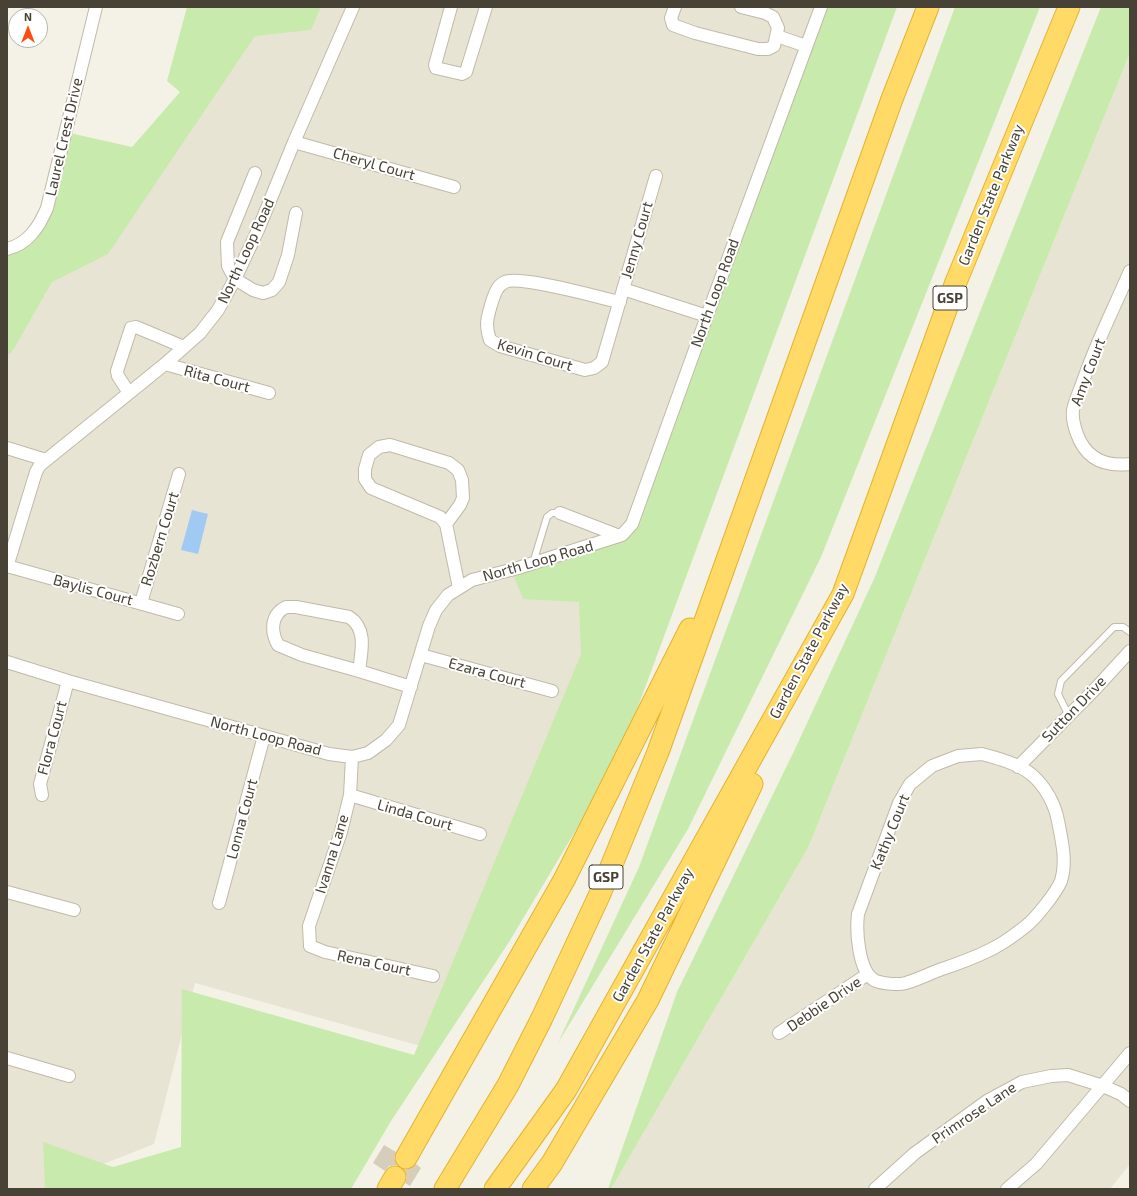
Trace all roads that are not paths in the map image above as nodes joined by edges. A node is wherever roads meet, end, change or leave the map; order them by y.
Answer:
1 (96, 7) edge
2 (353, 7) edge
3 (452, 7) edge
4 (486, 7) edge
5 (675, 7) edge
6 (741, 7) edge
7 (822, 7) edge
8 (928, 7) edge
9 (1069, 7) edge
10 (777, 36) junction
11 (806, 46) junction
12 (294, 142) junction
13 (255, 173) dead end
14 (656, 176) dead end
15 (454, 187) dead end
16 (296, 213) dead end
17 (7, 249) edge
18 (1130, 271) edge
19 (235, 279) junction
20 (623, 289) junction
21 (620, 302) junction
22 (707, 316) junction
23 (184, 347) junction
24 (165, 364) junction
25 (129, 393) junction
26 (269, 393) dead end
27 (7, 448) edge
28 (46, 460) junction
29 (1130, 464) edge
30 (179, 474) dead end
31 (560, 513) joint
32 (446, 524) junction
33 (622, 535) junction
34 (730, 548) junction
35 (533, 564) junction
36 (7, 567) edge
37 (459, 588) junction
38 (843, 594) junction
39 (141, 603) junction
40 (178, 614) dead end
41 (1130, 632) edge
42 (1130, 651) edge
43 (421, 655) junction
44 (7, 662) edge
45 (359, 672) junction
46 (68, 681) junction
47 (411, 687) junction
48 (552, 691) dead end
49 (1069, 716) junction
50 (264, 736) junction
51 (352, 757) junction
52 (1018, 767) junction
53 (42, 795) dead end
54 (350, 795) junction
55 (480, 834) dead end
56 (7, 892) edge
57 (219, 903) dead end
58 (74, 910) dead end
59 (315, 948) joint
60 (868, 974) junction
61 (433, 976) dead end
62 (779, 1033) dead end
63 (1130, 1053) edge
64 (7, 1058) edge
65 (69, 1076) dead end
66 (1103, 1086) junction
67 (1130, 1102) edge
68 (406, 1158) dead end
69 (445, 1189) edge
70 (495, 1189) edge
71 (533, 1189) edge
72 (875, 1189) edge
73 (1007, 1189) edge

1 - 17 street, Laurel Crest Drive
2 - 12 street, North Loop Road
3 - 4 street
5 - 10 street
6 - 10 street
7 - 11 street, North Loop Road
8 - 34 highway, GSP
9 - 38 highway, Garden State Parkway / GSP
10 - 11 street
11 - 22 street, North Loop Road
12 - 15 street, Cheryl Court
12 - 19 street, North Loop Road
13 - 19 street
14 - 20 street, Jenny Court
16 - 19 street
18 - 29 street, Amy Court
19 - 23 street, North Loop Road
20 - 21 street, Kevin Court
20 - 22 street, Jenny Court
21 - 21 street, Kevin Court
22 - 33 street, North Loop Road
23 - 24 street, North Loop Road
23 - 25 street
24 - 25 street, North Loop Road
24 - 26 street, Rita Court
25 - 28 street, North Loop Road
27 - 28 street
28 - 36 street, North Loop Road
30 - 39 street, Rozbern Court
31 - 33 street
31 - 35 lane
32 - 32 street
32 - 37 street
33 - 35 street, North Loop Road
34 - 68 highway
34 - 69 highway, GSP
35 - 37 street, North Loop Road
36 - 39 street, Baylis Court
37 - 43 street, North Loop Road
38 - 70 highway, Garden State Parkway / GSP
38 - 71 highway
39 - 40 street, Baylis Court
41 - 49 lane
42 - 49 street, Sutton Drive
43 - 47 street, North Loop Road
43 - 48 street, Ezara Court
44 - 46 street, North Loop Road
45 - 45 street
45 - 47 street
46 - 50 street, North Loop Road
46 - 53 street, Flora Court
47 - 51 street, North Loop Road
49 - 52 street, Sutton Drive
50 - 51 street, North Loop Road
50 - 57 street, Lonna Court
51 - 54 street, Ivanna Lane
52 - 60 street, Kathy Court
52 - 60 street, Kathy Court
54 - 55 street, Linda Court
54 - 59 street, Ivanna Lane
56 - 58 street
59 - 61 street, Rena Court
60 - 62 street, Debbie Drive
63 - 66 street
64 - 65 street
66 - 67 street, Primrose Lane
66 - 72 street, Primrose Lane
66 - 73 street

